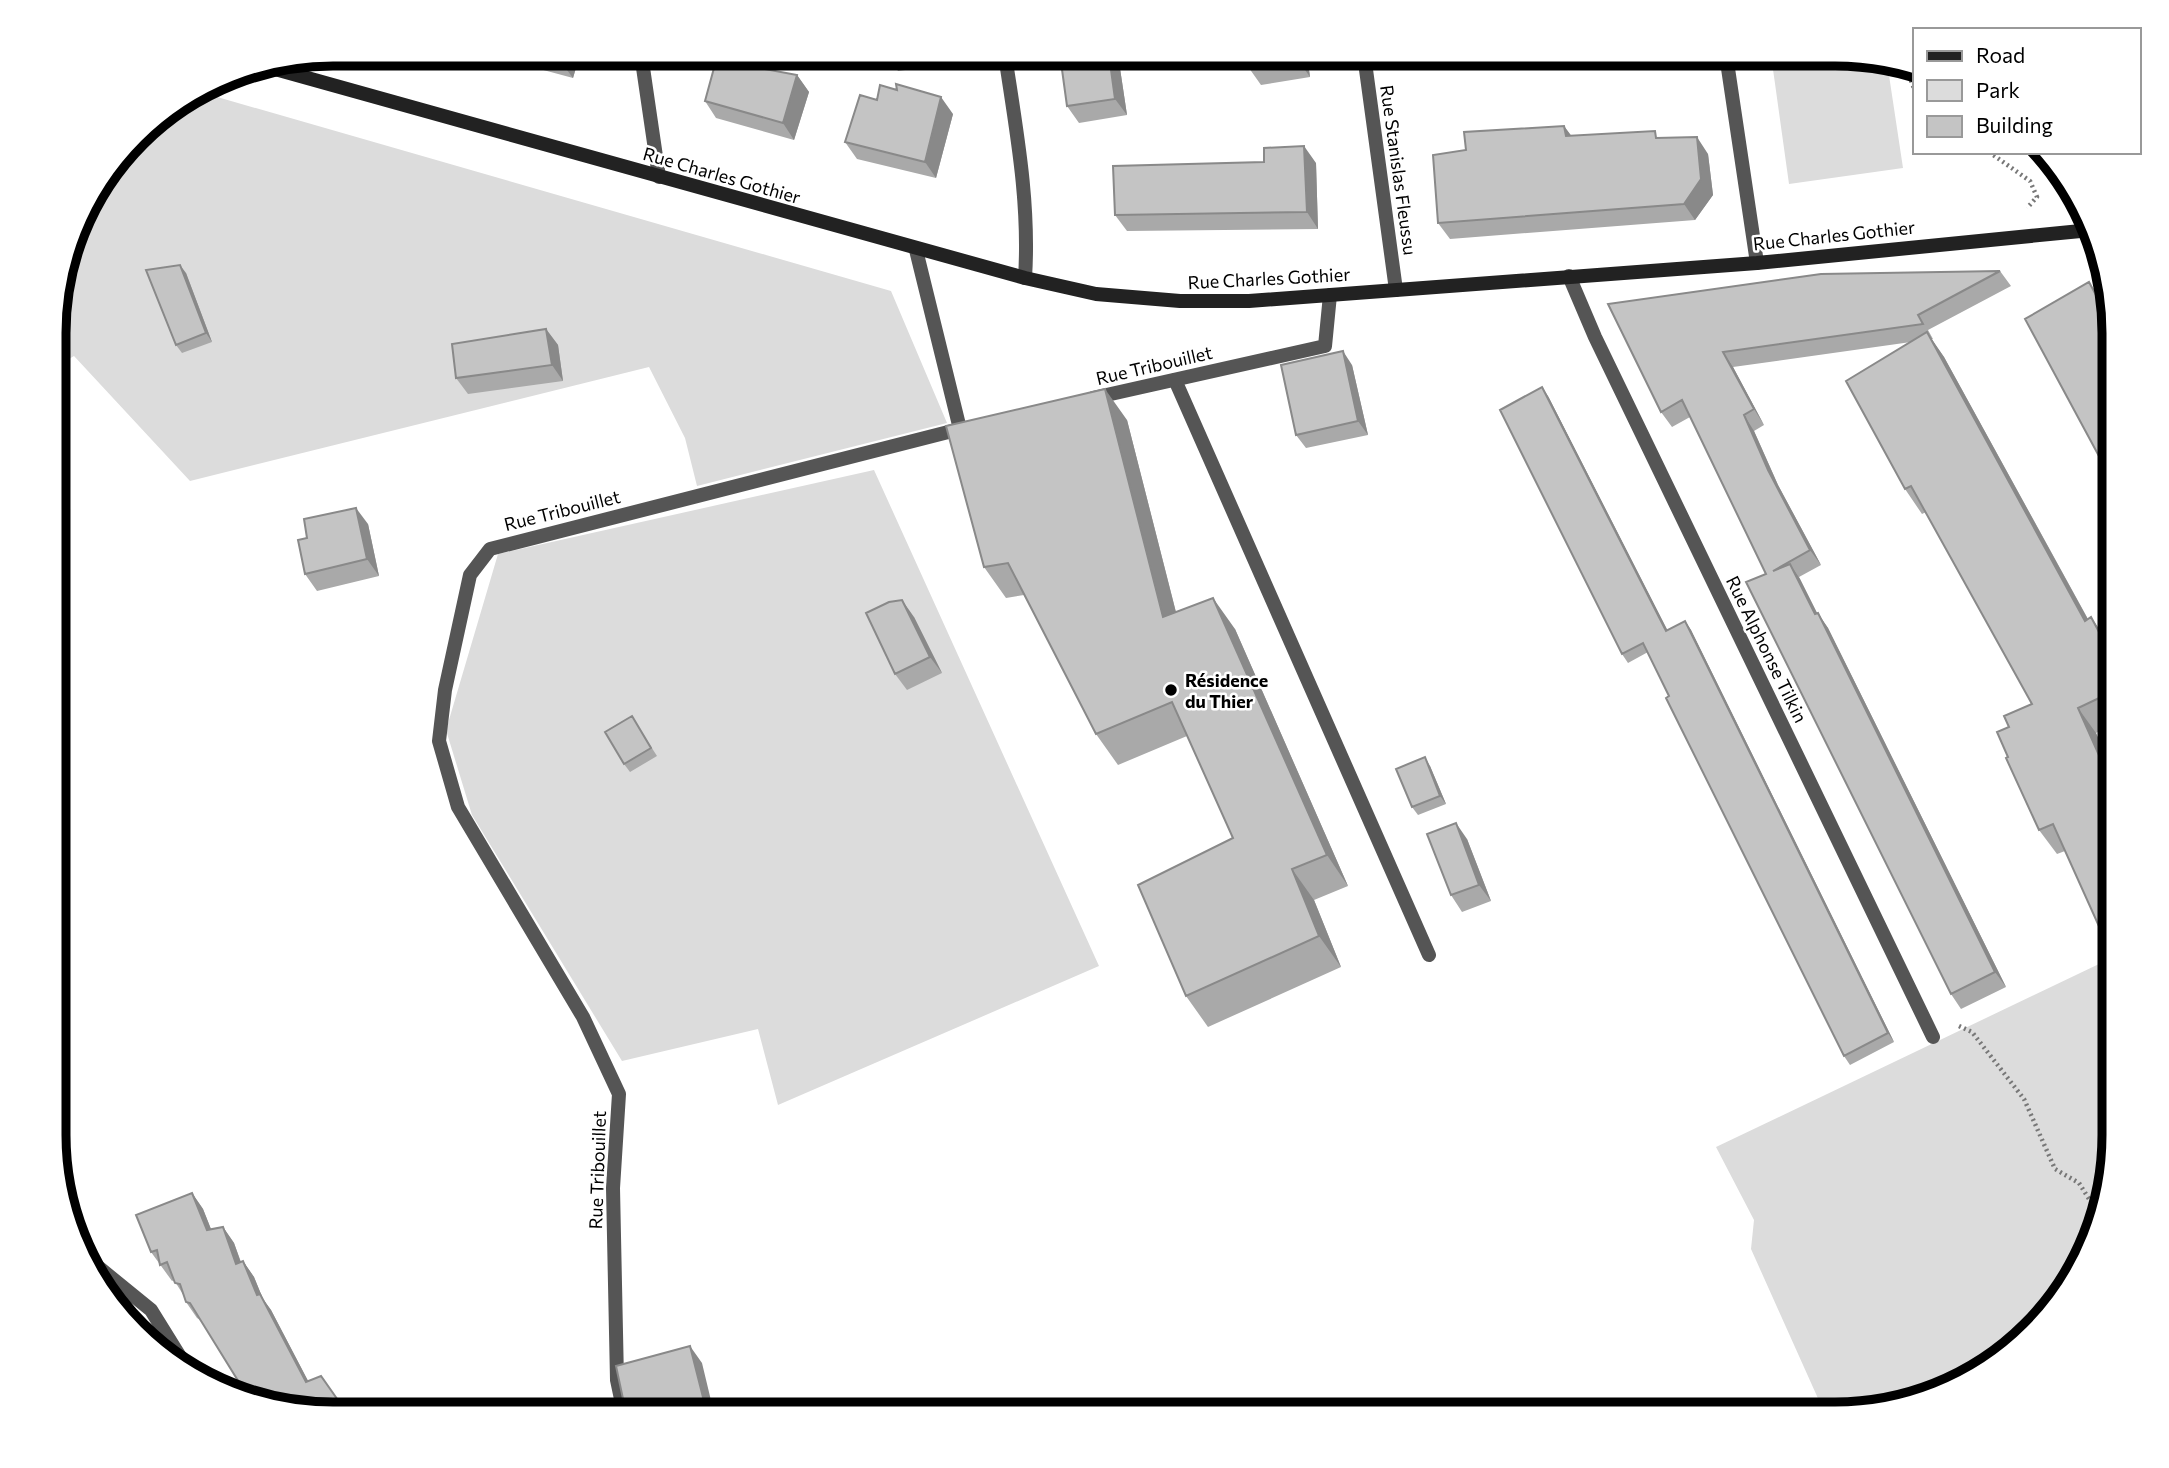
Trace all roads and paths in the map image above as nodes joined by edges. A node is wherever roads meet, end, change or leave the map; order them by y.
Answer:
1 (643, 66) edge
2 (1007, 66) edge
3 (1365, 66) edge
4 (1728, 66) edge
5 (284, 72) edge
6 (1992, 154) edge
7 (659, 177) junction
8 (2082, 231) edge
9 (2023, 235) junction
10 (916, 250) junction
11 (1757, 263) junction
12 (1569, 276) junction
13 (1025, 278) junction
14 (1396, 290) junction
15 (1330, 295) junction
16 (1175, 380) junction
17 (1081, 401) edge
18 (1429, 955) dead end
19 (1933, 1037) joint
20 (2093, 1204) edge
21 (105, 1272) edge
22 (175, 1349) edge
23 (622, 1402) edge

1 - 7 street
2 - 13 street
3 - 14 street, Rue Stanislas Fleussu
4 - 11 street
5 - 7 street, Rue Charles Gothier
6 - 9 path
7 - 10 street, Rue Charles Gothier
8 - 9 street, Rue Charles Gothier
9 - 11 street, Rue Charles Gothier
10 - 13 street, Rue Charles Gothier
10 - 23 street, Rue Tribouillet
11 - 12 street, Rue Charles Gothier
12 - 14 street, Rue Charles Gothier
12 - 19 street, Rue Alphonse Tilkin
13 - 15 street, Rue Charles Gothier
14 - 15 street, Rue Charles Gothier
15 - 16 street, Rue Tribouillet
16 - 17 street, Rue Tribouillet
16 - 18 street
19 - 20 path
21 - 22 street

